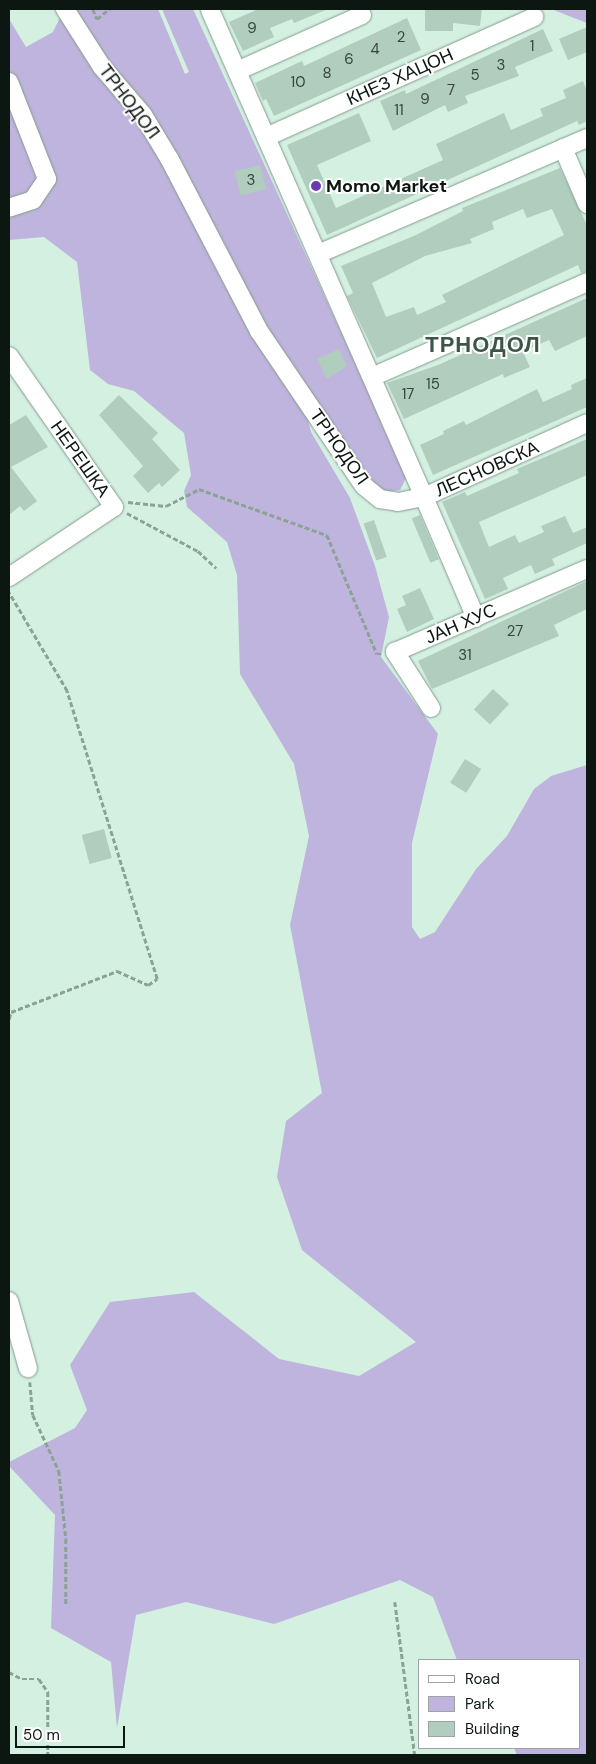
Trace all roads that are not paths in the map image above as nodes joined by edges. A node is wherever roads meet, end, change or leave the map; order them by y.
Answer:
1 (65, 9) edge
2 (210, 10) dead end
3 (362, 15) dead end
4 (534, 17) dead end
5 (237, 71) junction
6 (9, 82) edge
7 (266, 137) junction
8 (587, 138) edge
9 (563, 148) junction
10 (587, 204) edge
11 (9, 208) edge
12 (318, 254) junction
13 (587, 282) edge
14 (9, 356) edge
15 (372, 378) junction
16 (587, 423) edge
17 (424, 497) junction
18 (587, 569) edge
19 (9, 577) edge
20 (476, 618) junction
21 (431, 708) dead end
22 (9, 1301) edge
23 (28, 1368) road end

1 - 17 street, ТРНОДОЛ
2 - 5 street
3 - 5 street
4 - 7 street, КНЕЗ ХАЦОН
5 - 7 street
6 - 11 street
7 - 12 street
8 - 9 street
9 - 10 street
9 - 12 street
12 - 15 street
13 - 15 street
14 - 19 street, НЕРЕШКА
15 - 17 street
16 - 17 street, ЛЕСНОВСКА
17 - 20 street, ЛЕСНОВСКА
18 - 20 street, ЈАН ХУС
20 - 21 street, ЈАН ХУС
22 - 23 street

